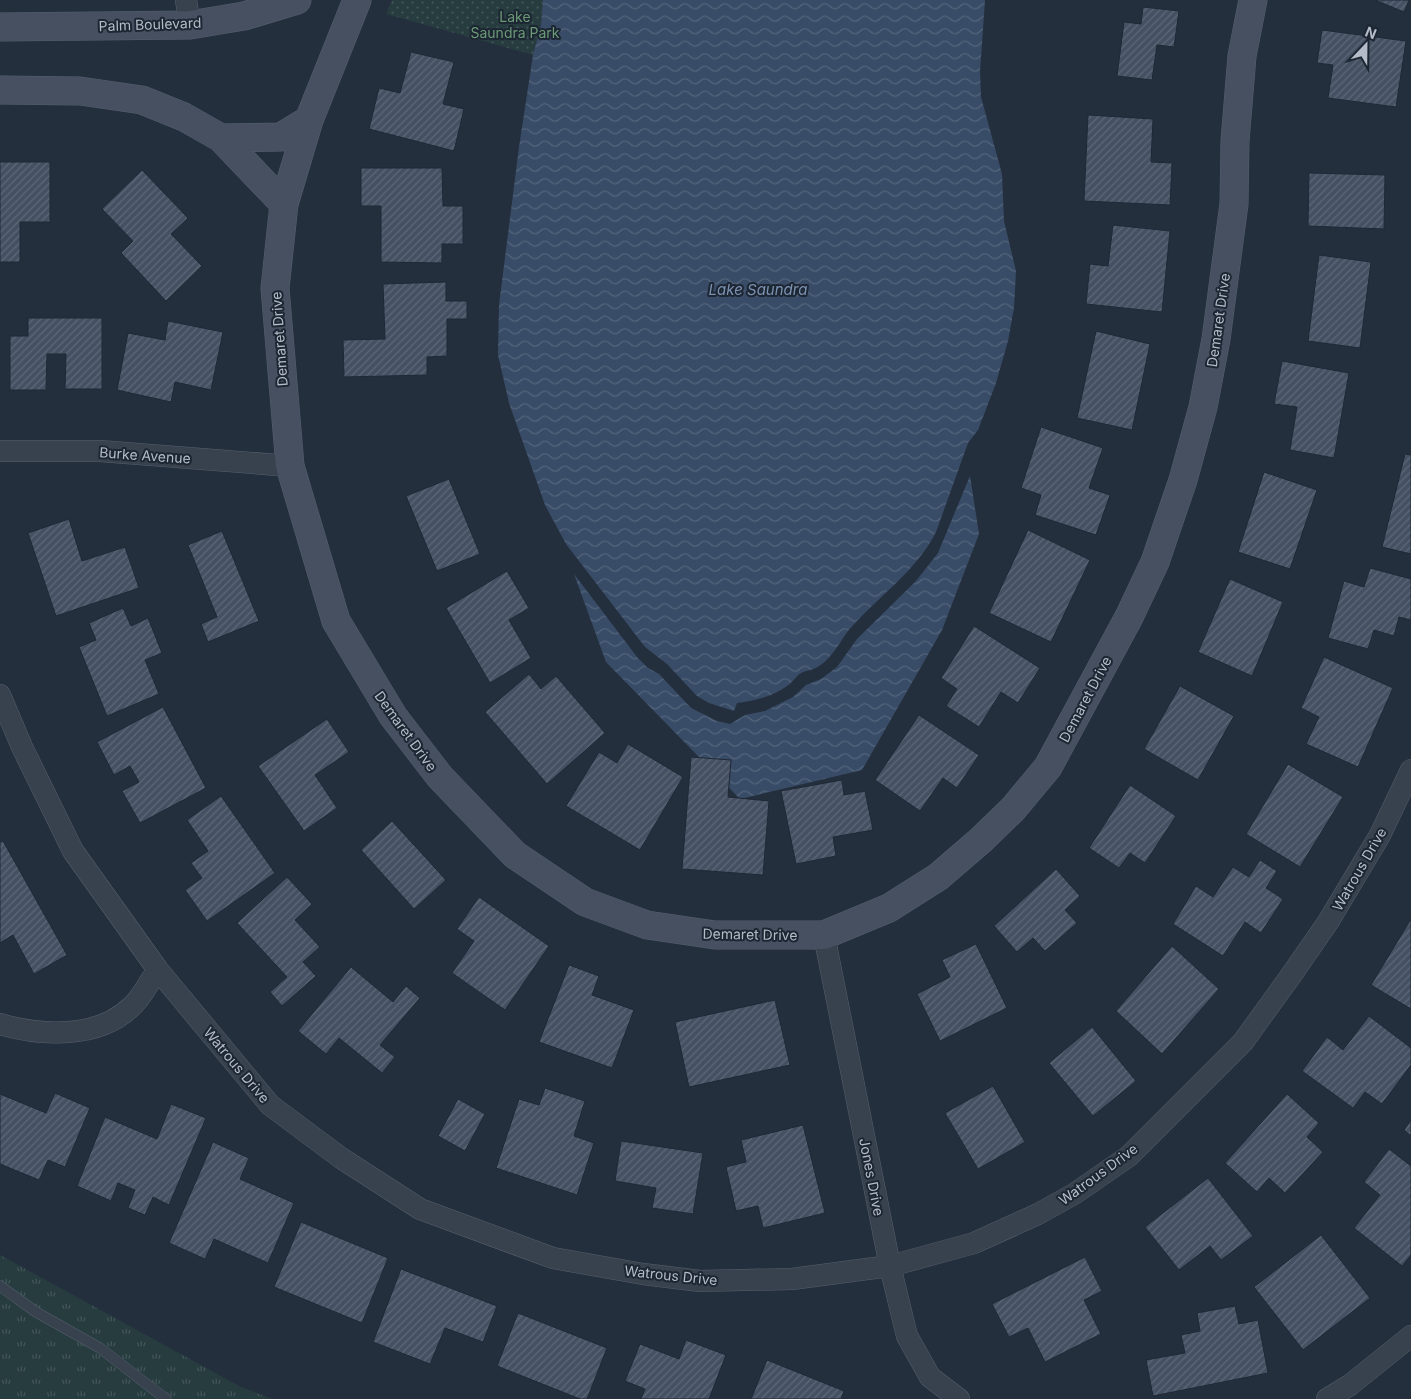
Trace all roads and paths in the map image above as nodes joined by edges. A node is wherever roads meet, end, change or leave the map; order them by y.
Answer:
1 (297, 0) edge
2 (357, 0) edge
3 (1253, 0) edge
4 (188, 12) edge
5 (0, 27) edge
6 (0, 90) edge
7 (310, 120) junction
8 (221, 138) junction
9 (284, 204) junction
10 (0, 451) edge
11 (290, 466) junction
12 (0, 695) edge
13 (1411, 770) edge
14 (824, 935) junction
15 (158, 970) junction
16 (0, 1024) edge
17 (890, 1266) junction
18 (0, 1286) edge
19 (1411, 1336) edge
20 (166, 1399) edge
21 (959, 1399) edge
22 (1327, 1399) edge

1 - 4 street, Palm Boulevard
2 - 7 street, Demaret Drive
3 - 14 street, Demaret Drive
4 - 5 street, Palm Boulevard
6 - 8 street
7 - 8 street
7 - 9 street, Demaret Drive
8 - 9 street
9 - 11 street, Demaret Drive
10 - 11 street, Burke Avenue
11 - 14 street, Demaret Drive
12 - 15 street, Watrous Drive
13 - 17 street, Watrous Drive
14 - 17 street, Jones Drive
15 - 16 street
15 - 17 street, Watrous Drive
17 - 21 street, Jones Drive
18 - 20 lane
19 - 22 street

